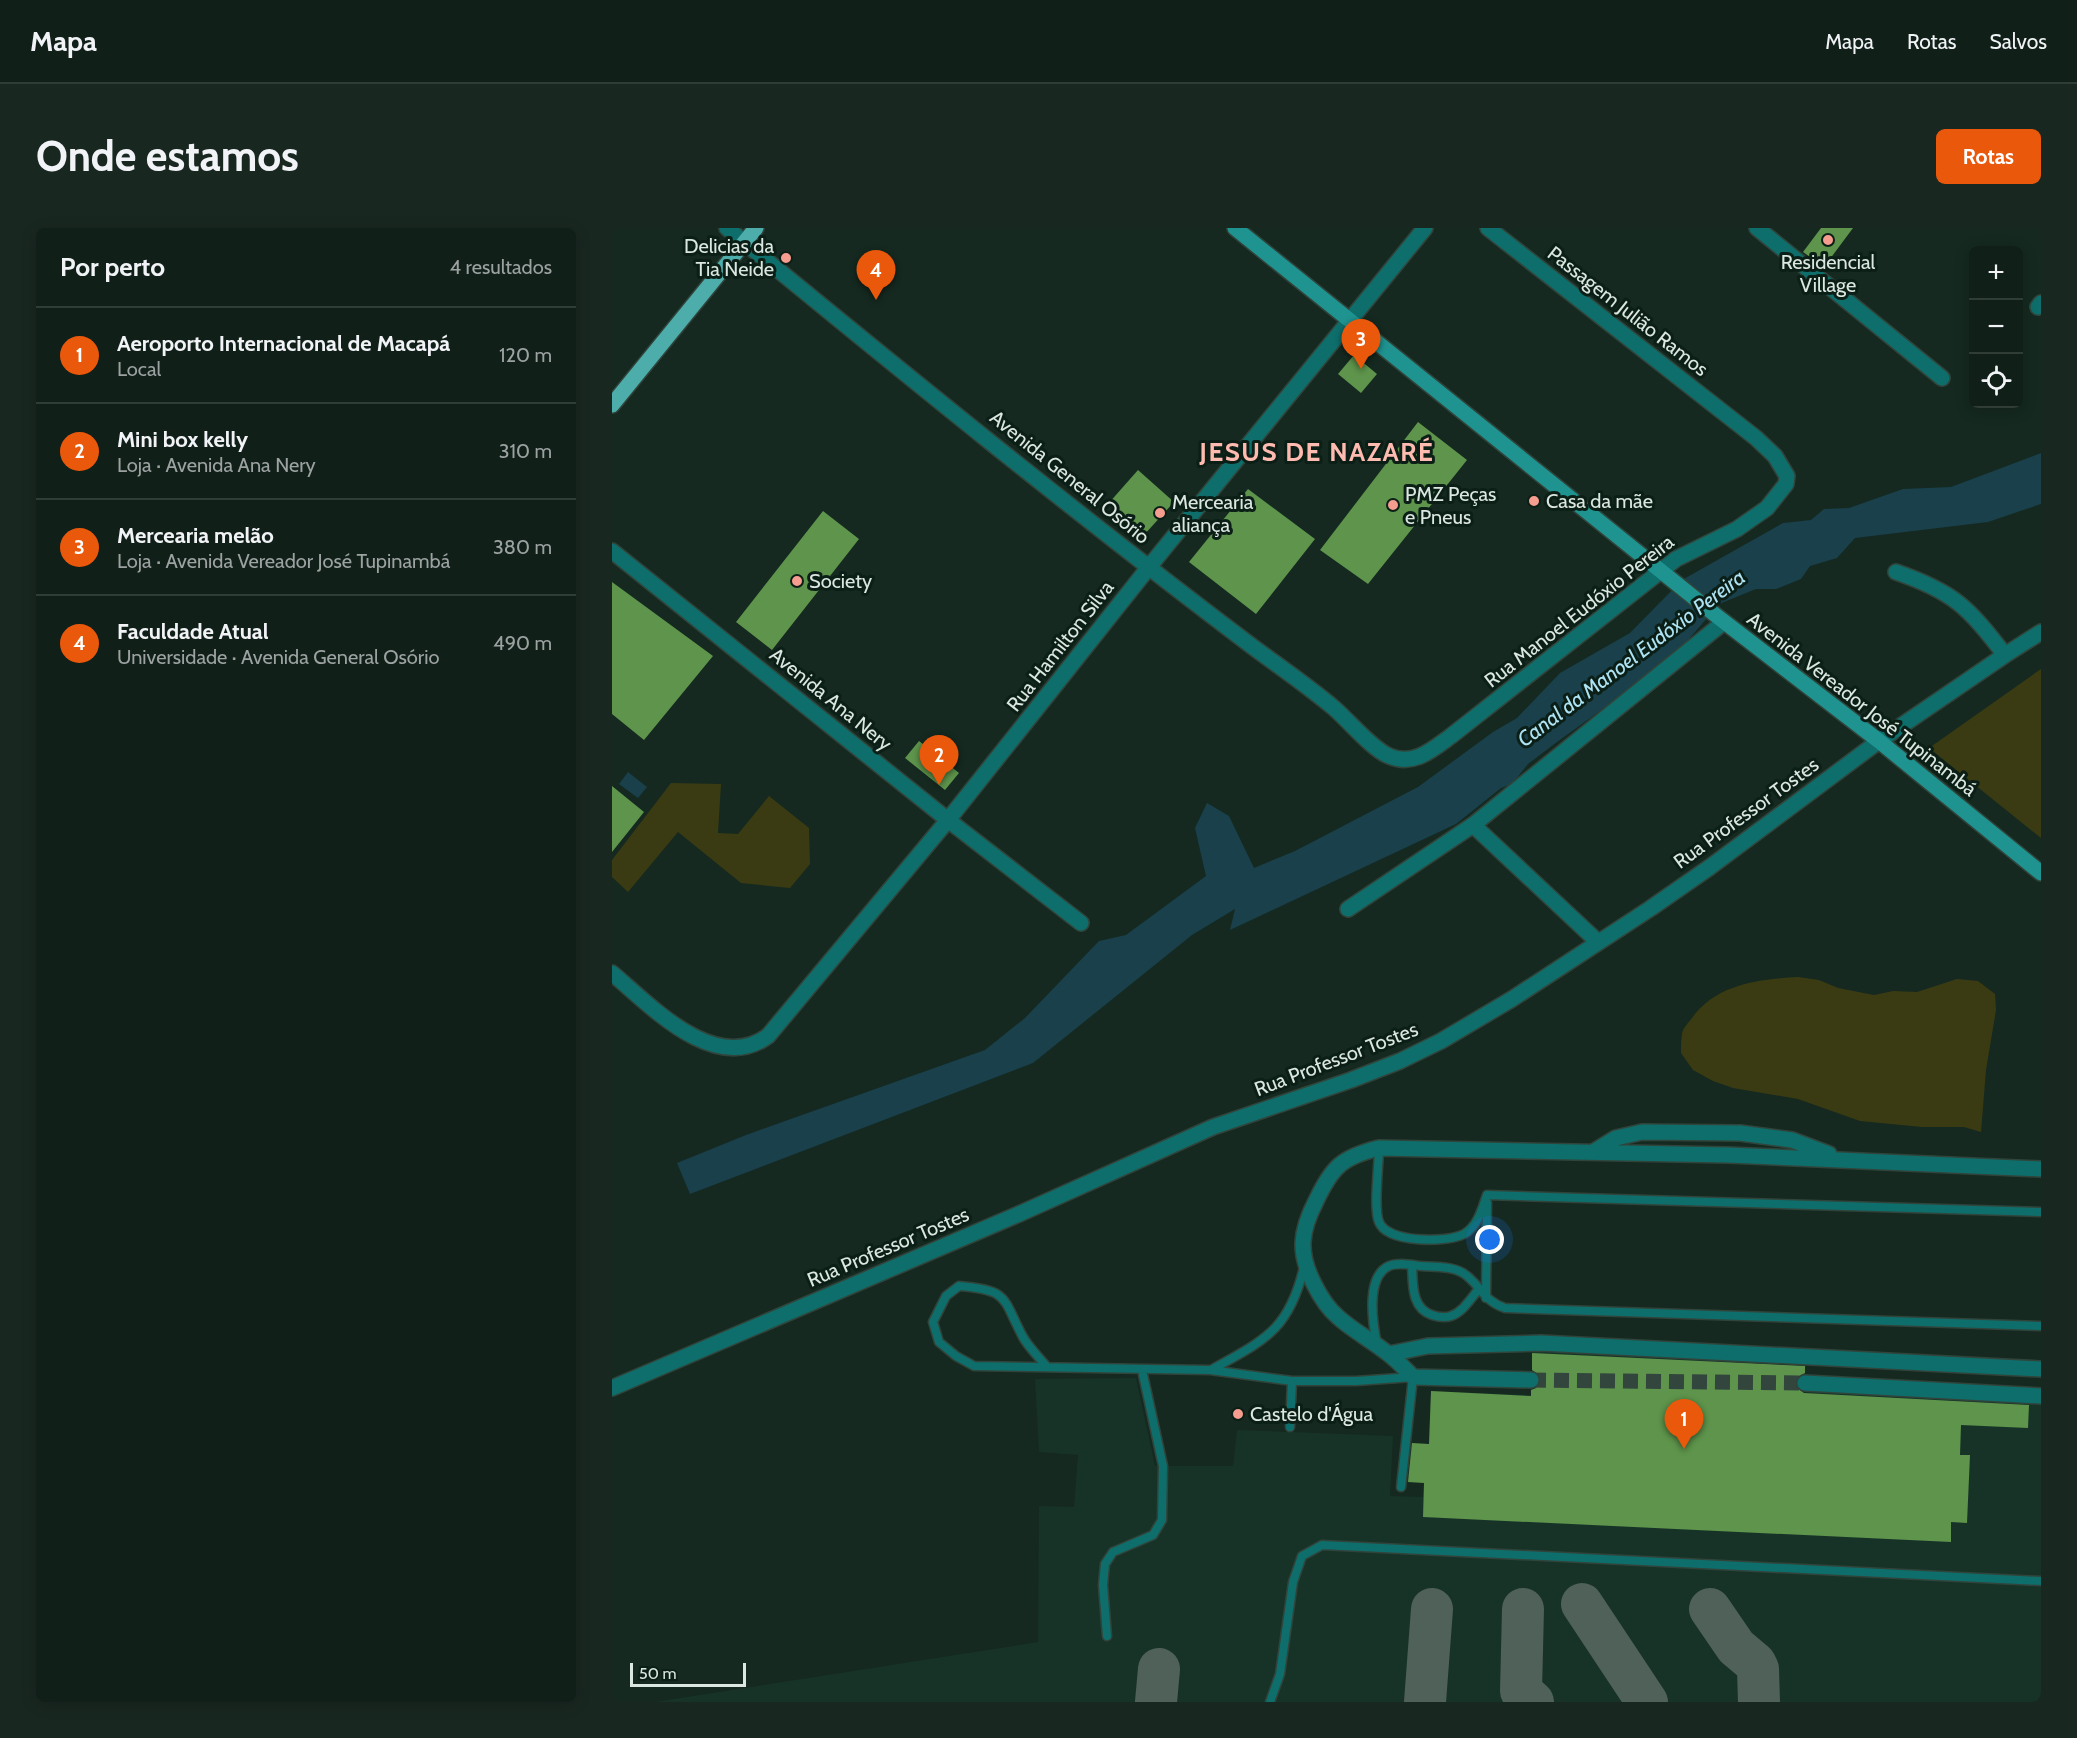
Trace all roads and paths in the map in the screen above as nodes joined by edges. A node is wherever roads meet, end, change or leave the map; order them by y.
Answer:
1 (727, 228) edge
2 (756, 228) edge
3 (1236, 228) edge
4 (1425, 228) edge
5 (1488, 228) edge
6 (1757, 228) edge
7 (744, 243) junction
8 (1350, 321) junction
9 (1942, 378) dead end
10 (612, 405) edge
11 (1742, 427) joint
12 (612, 550) edge
13 (1149, 567) junction
14 (1660, 571) junction
15 (1896, 572) dead end
16 (1721, 620) junction
17 (2041, 632) edge
18 (2005, 655) junction
19 (1879, 741) junction
20 (1389, 756) joint
21 (948, 820) junction
22 (1473, 825) junction
23 (2041, 873) edge
24 (1348, 909) dead end
25 (1081, 924) dead end
26 (1598, 942) junction
27 (612, 974) edge
28 (1379, 1148) junction
29 (1595, 1151) junction
30 (1840, 1159) junction
31 (2041, 1169) edge
32 (1487, 1195) junction
33 (2041, 1212) edge
34 (1304, 1265) junction
35 (1412, 1265) junction
36 (1479, 1289) junction
37 (1486, 1298) junction
38 (2041, 1326) edge
39 (1383, 1349) junction
40 (1047, 1367) junction
41 (2041, 1369) edge
42 (1142, 1370) junction
43 (1210, 1370) junction
44 (1413, 1377) junction
45 (1531, 1380) tunnel mouth
46 (1292, 1381) junction
47 (1804, 1383) tunnel mouth
48 (612, 1388) edge
49 (2041, 1396) edge
50 (1290, 1427) dead end
51 (1401, 1487) dead end
52 (2041, 1581) edge
53 (1107, 1636) dead end
54 (1270, 1702) edge

1 - 7 street, Avenida General Osório
2 - 7 main road
3 - 8 street, Avenida Vereador José Tupinambá
4 - 8 street, Rua Hamilton Silva
5 - 11 street, Passagem Julião Ramos
6 - 9 street
7 - 10 main road
7 - 13 street, Avenida General Osório
8 - 13 street, Rua Hamilton Silva
8 - 14 street, Avenida Vereador José Tupinambá
11 - 14 street, Rua Manoel Eudóxio Pereira
12 - 21 street, Avenida Ana Nery
13 - 20 street, Avenida General Osório
13 - 21 street, Rua Hamilton Silva
14 - 16 street, Avenida Vereador José Tupinambá
14 - 20 street, Rua Manoel Eudóxio Pereira
15 - 18 street
16 - 19 street, Avenida Vereador José Tupinambá
16 - 22 street
17 - 18 street, Rua Professor Tostes
18 - 19 street, Rua Professor Tostes
19 - 23 street, Avenida Vereador José Tupinambá
19 - 26 street, Rua Professor Tostes
21 - 25 street, Avenida Ana Nery
21 - 27 street, Rua Hamilton Silva
22 - 24 street
22 - 26 street
26 - 48 street, Rua Professor Tostes
28 - 29 street
28 - 32 lane
28 - 34 street
29 - 30 street
29 - 30 street
30 - 31 street
32 - 33 lane
32 - 37 lane
34 - 39 street
34 - 43 lane
35 - 36 lane
35 - 36 lane
35 - 39 lane
36 - 37 lane
37 - 38 lane
39 - 41 street
39 - 44 street
40 - 40 lane
40 - 42 lane
42 - 43 lane
42 - 53 lane
43 - 46 lane
44 - 45 street
44 - 46 lane
44 - 51 lane
46 - 50 lane
47 - 49 street
52 - 54 lane

